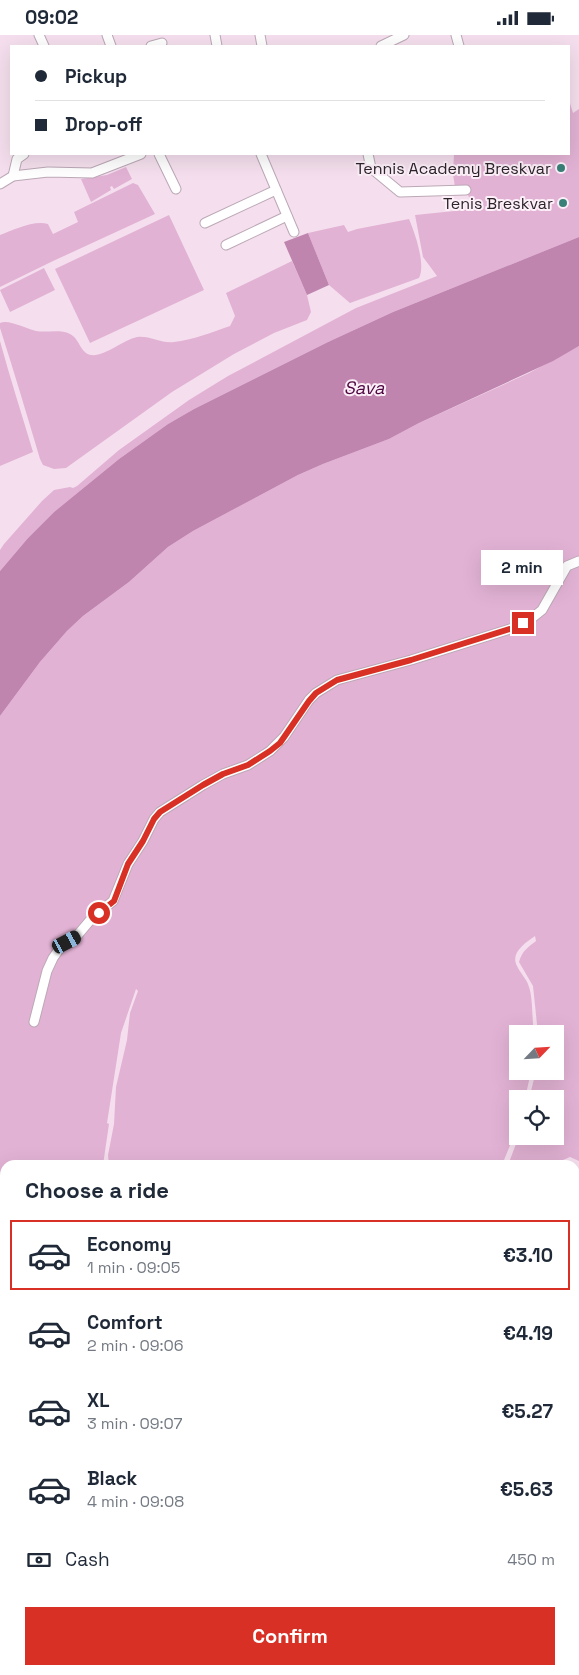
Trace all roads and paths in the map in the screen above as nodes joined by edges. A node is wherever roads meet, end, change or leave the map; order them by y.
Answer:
1 (404, 35) edge
2 (162, 43) dead end
3 (155, 45) edge
4 (383, 45) edge
5 (23, 155) edge
6 (138, 155) edge
7 (159, 155) edge
8 (261, 155) edge
9 (368, 155) edge
10 (13, 176) junction
11 (0, 184) edge
12 (176, 189) dead end
13 (276, 190) junction
14 (466, 190) dead end
15 (287, 216) junction
16 (205, 223) dead end
17 (294, 232) dead end
18 (226, 245) dead end
19 (579, 561) edge
20 (34, 1022) dead end

1 - 4 street
2 - 3 street
5 - 10 street
6 - 10 street
7 - 12 street
8 - 13 street
9 - 14 street
10 - 11 street
13 - 15 street
13 - 16 street
15 - 17 street
15 - 18 street
19 - 20 street

